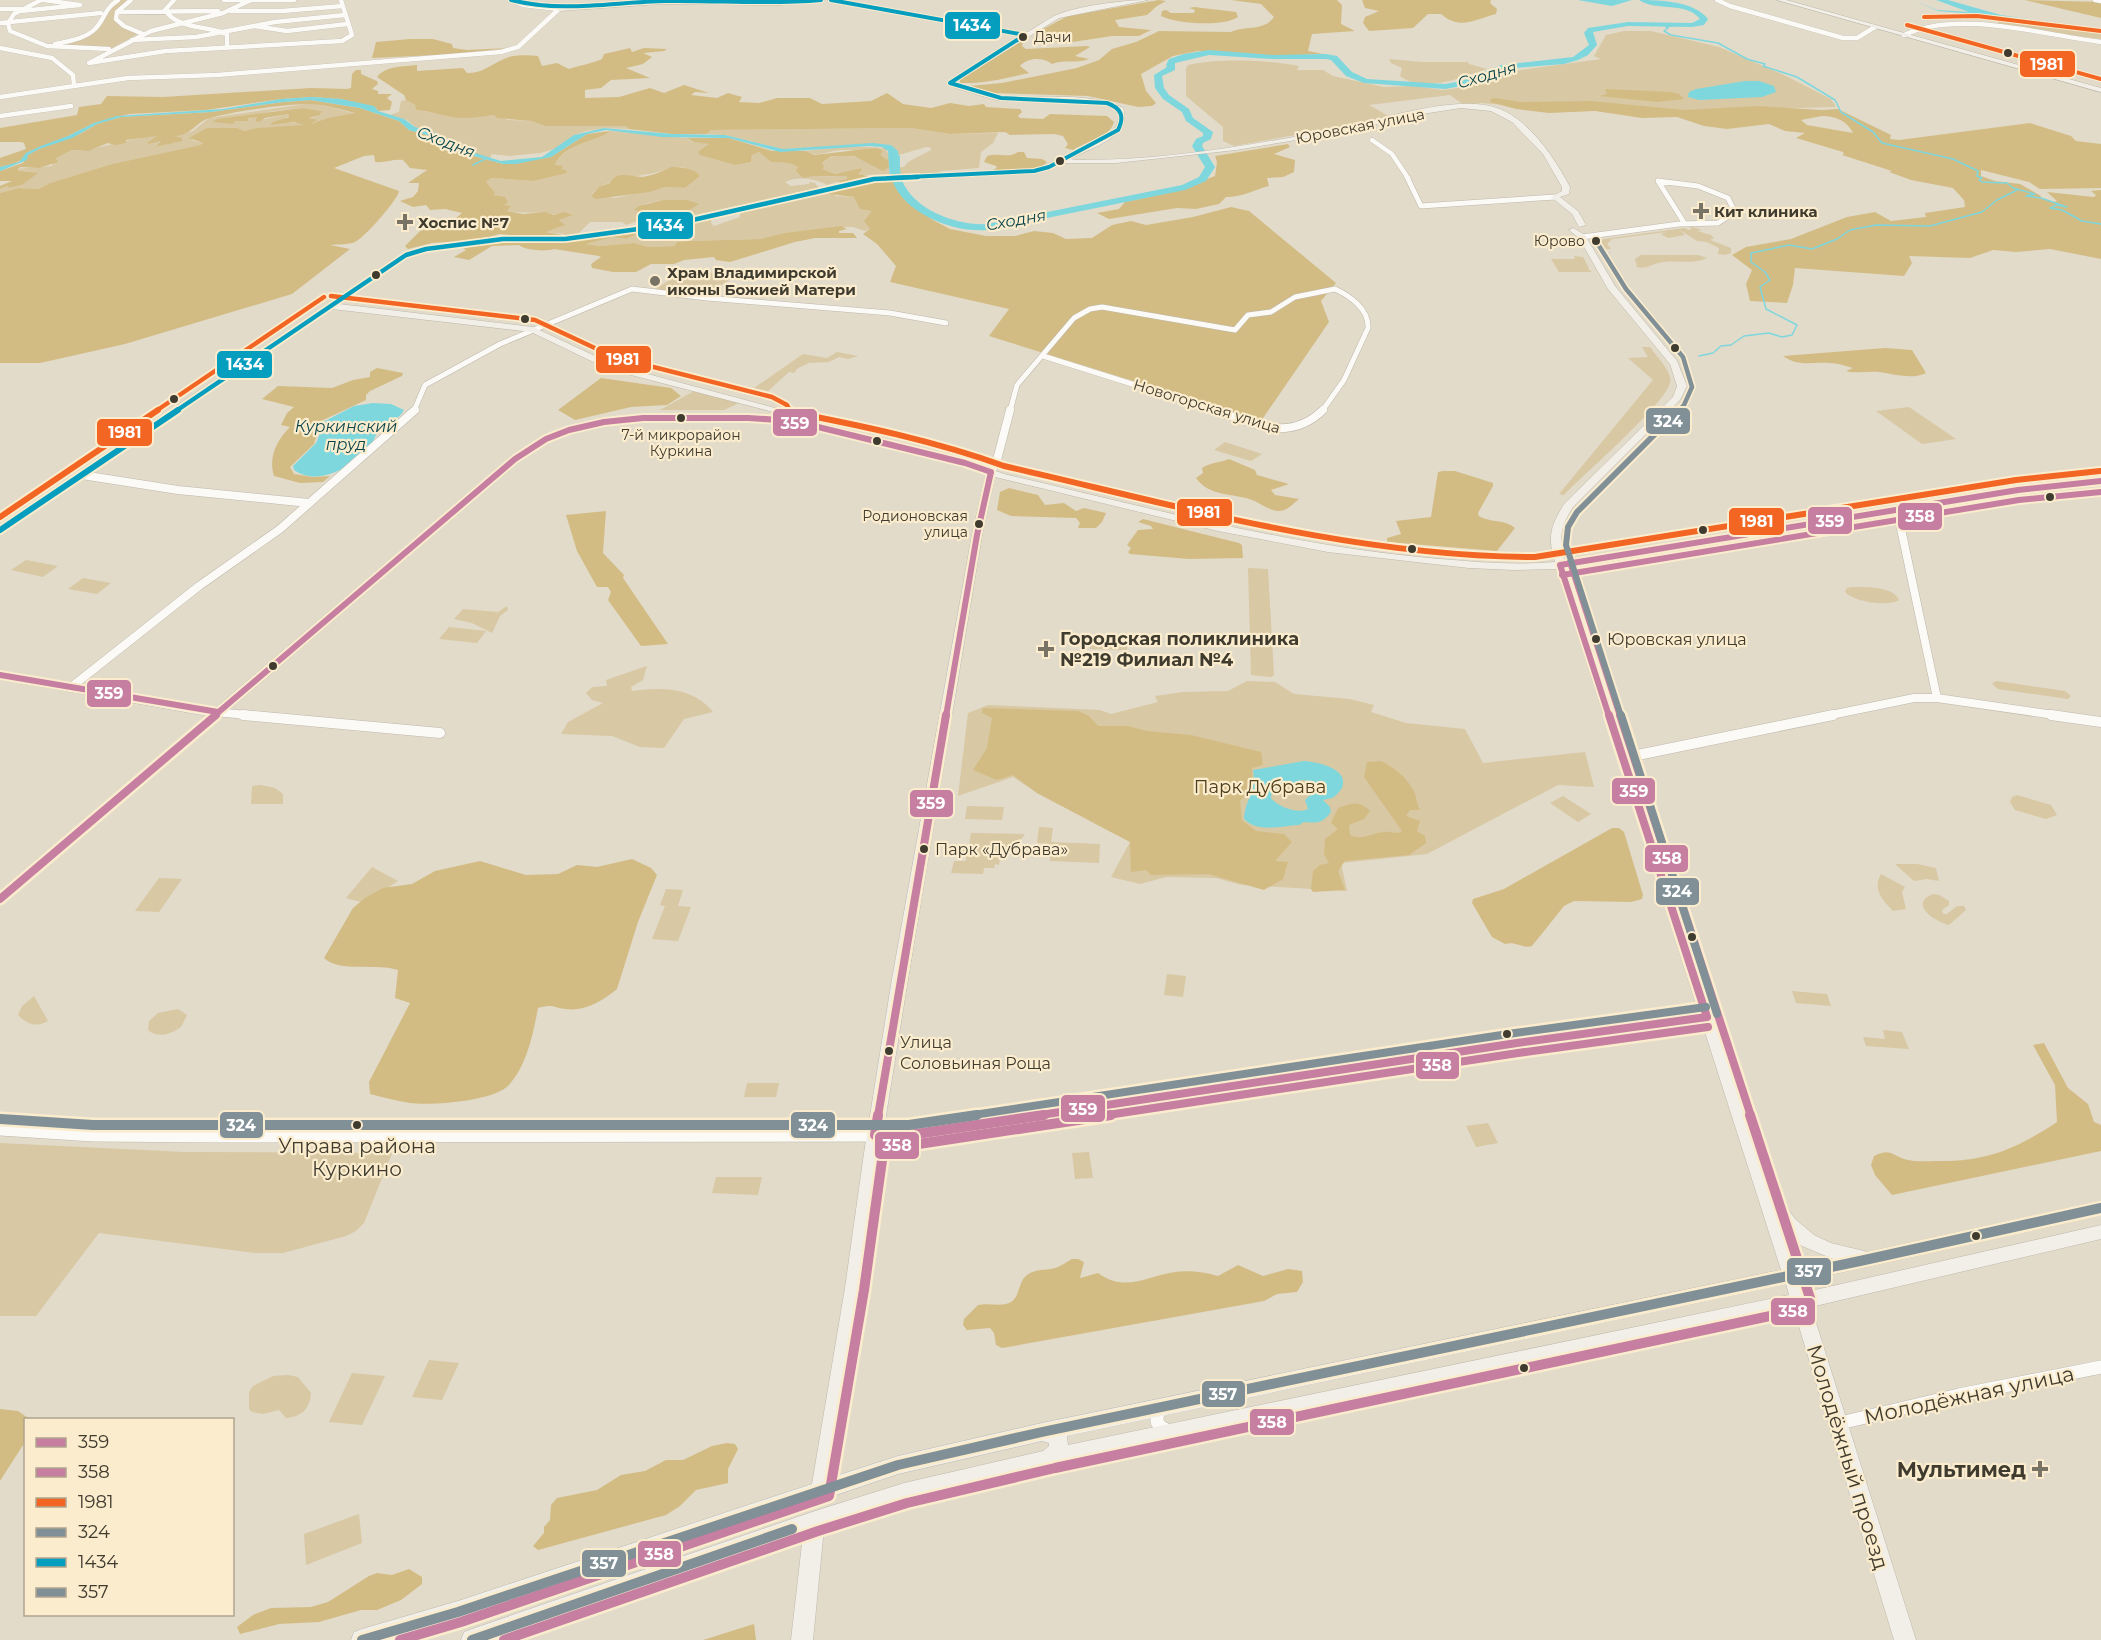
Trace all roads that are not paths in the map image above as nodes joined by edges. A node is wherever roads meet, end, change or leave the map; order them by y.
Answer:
1 (43, 0) edge
2 (118, 0) edge
3 (131, 0) edge
4 (174, 0) edge
5 (224, 0) edge
6 (251, 0) edge
7 (294, 0) edge
8 (340, 0) edge
9 (510, 0) edge
10 (822, 0) edge
11 (831, 0) edge
12 (1145, 0) edge
13 (1717, 0) edge
14 (1743, 0) edge
15 (1780, 0) edge
16 (2095, 0) edge
17 (2101, 1) edge
18 (343, 6) junction
19 (1737, 8) junction
20 (0, 9) edge
21 (559, 9) junction
22 (20, 10) junction
23 (165, 10) junction
24 (228, 11) junction
25 (117, 12) junction
26 (101, 13) junction
27 (345, 15) junction
28 (0, 23) edge
29 (8, 23) junction
30 (184, 23) junction
31 (347, 24) junction
32 (254, 26) junction
33 (1875, 27) junction
34 (224, 32) junction
35 (143, 34) junction
36 (1025, 35) junction
37 (1904, 35) junction
38 (130, 40) junction
39 (2101, 42) edge
40 (45, 46) junction
41 (0, 48) edge
42 (227, 48) junction
43 (112, 49) junction
44 (74, 85) junction
45 (2101, 90) edge
46 (0, 97) edge
47 (71, 106) dead end
48 (0, 116) edge
49 (1372, 140) dead end
50 (1061, 161) junction
51 (1554, 197) junction
52 (1685, 224) junction
53 (1584, 231) junction
54 (1609, 234) junction
55 (330, 306) junction
56 (946, 323) dead end
57 (533, 330) junction
58 (1042, 356) junction
59 (768, 407) junction
60 (748, 418) junction
61 (780, 420) junction
62 (845, 433) junction
63 (991, 472) junction
64 (82, 475) junction
65 (2101, 481) edge
66 (309, 503) junction
67 (1897, 510) junction
68 (0, 530) edge
69 (1560, 565) junction
70 (0, 675) edge
71 (70, 688) junction
72 (1937, 698) junction
73 (218, 712) junction
74 (2101, 722) edge
75 (440, 733) dead end
76 (1623, 758) junction
77 (0, 898) edge
78 (1707, 1017) junction
79 (0, 1129) edge
80 (874, 1135) junction
81 (1761, 1184) junction
82 (2101, 1208) edge
83 (2101, 1232) edge
84 (1872, 1257) junction
85 (1791, 1274) junction
86 (1800, 1301) junction
87 (2101, 1367) edge
88 (1164, 1406) junction
89 (1836, 1424) junction
90 (1042, 1432) junction
91 (1174, 1432) junction
92 (1048, 1459) junction
93 (821, 1489) junction
94 (815, 1521) junction
95 (362, 1640) edge
96 (472, 1640) edge
97 (802, 1640) edge
98 (1905, 1640) edge

1 - 22 street
1 - 22 street
2 - 26 street
3 - 25 street
4 - 23 street
5 - 6 street
6 - 7 street
6 - 24 street
8 - 18 street
9 - 21 street
10 - 21 street
11 - 36 street
12 - 36 street
13 - 19 street
14 - 19 street
15 - 33 street
16 - 17 street
18 - 24 street
18 - 27 street
19 - 33 street
20 - 22 street
21 - 44 street
22 - 29 street
23 - 24 street
23 - 25 street
23 - 30 street
24 - 30 street
25 - 35 street
26 - 29 street
26 - 40 street
27 - 31 street
27 - 32 street
28 - 29 street
29 - 40 street
30 - 34 street
30 - 35 street
31 - 32 street
31 - 42 street
32 - 34 street
33 - 37 street
34 - 38 street
34 - 42 street
35 - 38 street
36 - 50 street
37 - 39 street
37 - 45 street
38 - 43 street
40 - 43 street
41 - 44 street
42 - 43 street
44 - 46 street
47 - 48 street
49 - 51 street
50 - 51 street, Юровская улица
50 - 55 street
51 - 53 street
52 - 52 street
52 - 54 street
53 - 54 street
53 - 54 street
53 - 69 street
55 - 57 street
55 - 64 street
56 - 57 street
57 - 59 street
57 - 66 street
58 - 58 street, Новогорская улица
58 - 63 street
59 - 60 street
59 - 61 street
59 - 62 street
60 - 61 street
60 - 73 street
61 - 62 street
62 - 63 street
63 - 69 street
63 - 80 street
64 - 66 street
64 - 68 street
65 - 67 street
66 - 71 street
67 - 69 street
67 - 72 street
69 - 76 street
70 - 71 street
71 - 73 street
72 - 74 street
72 - 76 street
73 - 75 street
73 - 77 street
76 - 78 street
78 - 80 street
78 - 81 street
79 - 80 street
80 - 93 street
81 - 84 street
81 - 85 street
82 - 84 street
83 - 86 street
84 - 85 street
85 - 86 street, Молодёжный проезд
85 - 88 street
86 - 89 street, Молодёжный проезд
86 - 91 street
87 - 89 street, Молодёжная улица
88 - 90 street
88 - 91 street
89 - 98 street, Молодёжный проезд
90 - 92 street
90 - 93 street
91 - 92 street
92 - 94 street
93 - 95 street
94 - 96 street
94 - 97 street

